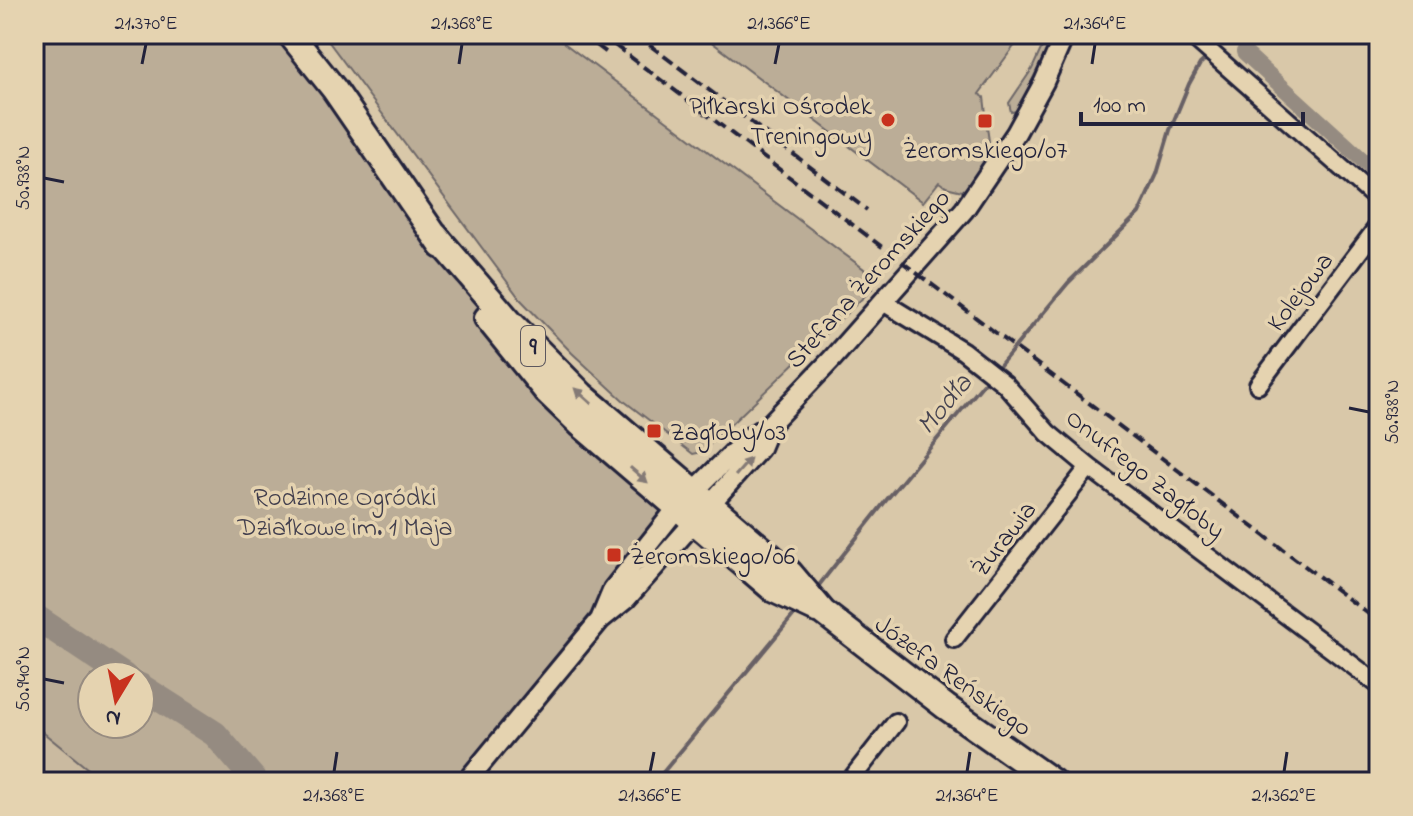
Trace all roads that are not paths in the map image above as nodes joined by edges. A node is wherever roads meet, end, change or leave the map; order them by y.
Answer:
1 (290, 34) edge
2 (1065, 34) edge
3 (1196, 39) edge
4 (1379, 201) edge
5 (1379, 225) edge
6 (883, 302) junction
7 (1258, 385) dead end
8 (1089, 467) junction
9 (693, 506) junction
10 (954, 639) dead end
11 (1379, 685) edge
12 (896, 722) dead end
13 (466, 782) edge
14 (849, 782) edge
15 (1053, 782) edge

1 - 9 main road, 9
2 - 6 street, Stefana Żeromskiego
3 - 4 street
5 - 7 street, Kolejowa
6 - 8 street, Onufrego Zagłoby
6 - 9 street, Stefana Żeromskiego
8 - 10 street, Żurawia
8 - 11 street, Onufrego Zagłoby
9 - 13 street, Stefana Żeromskiego
9 - 15 main road, Józefa Reńskiego / 9
12 - 14 street

